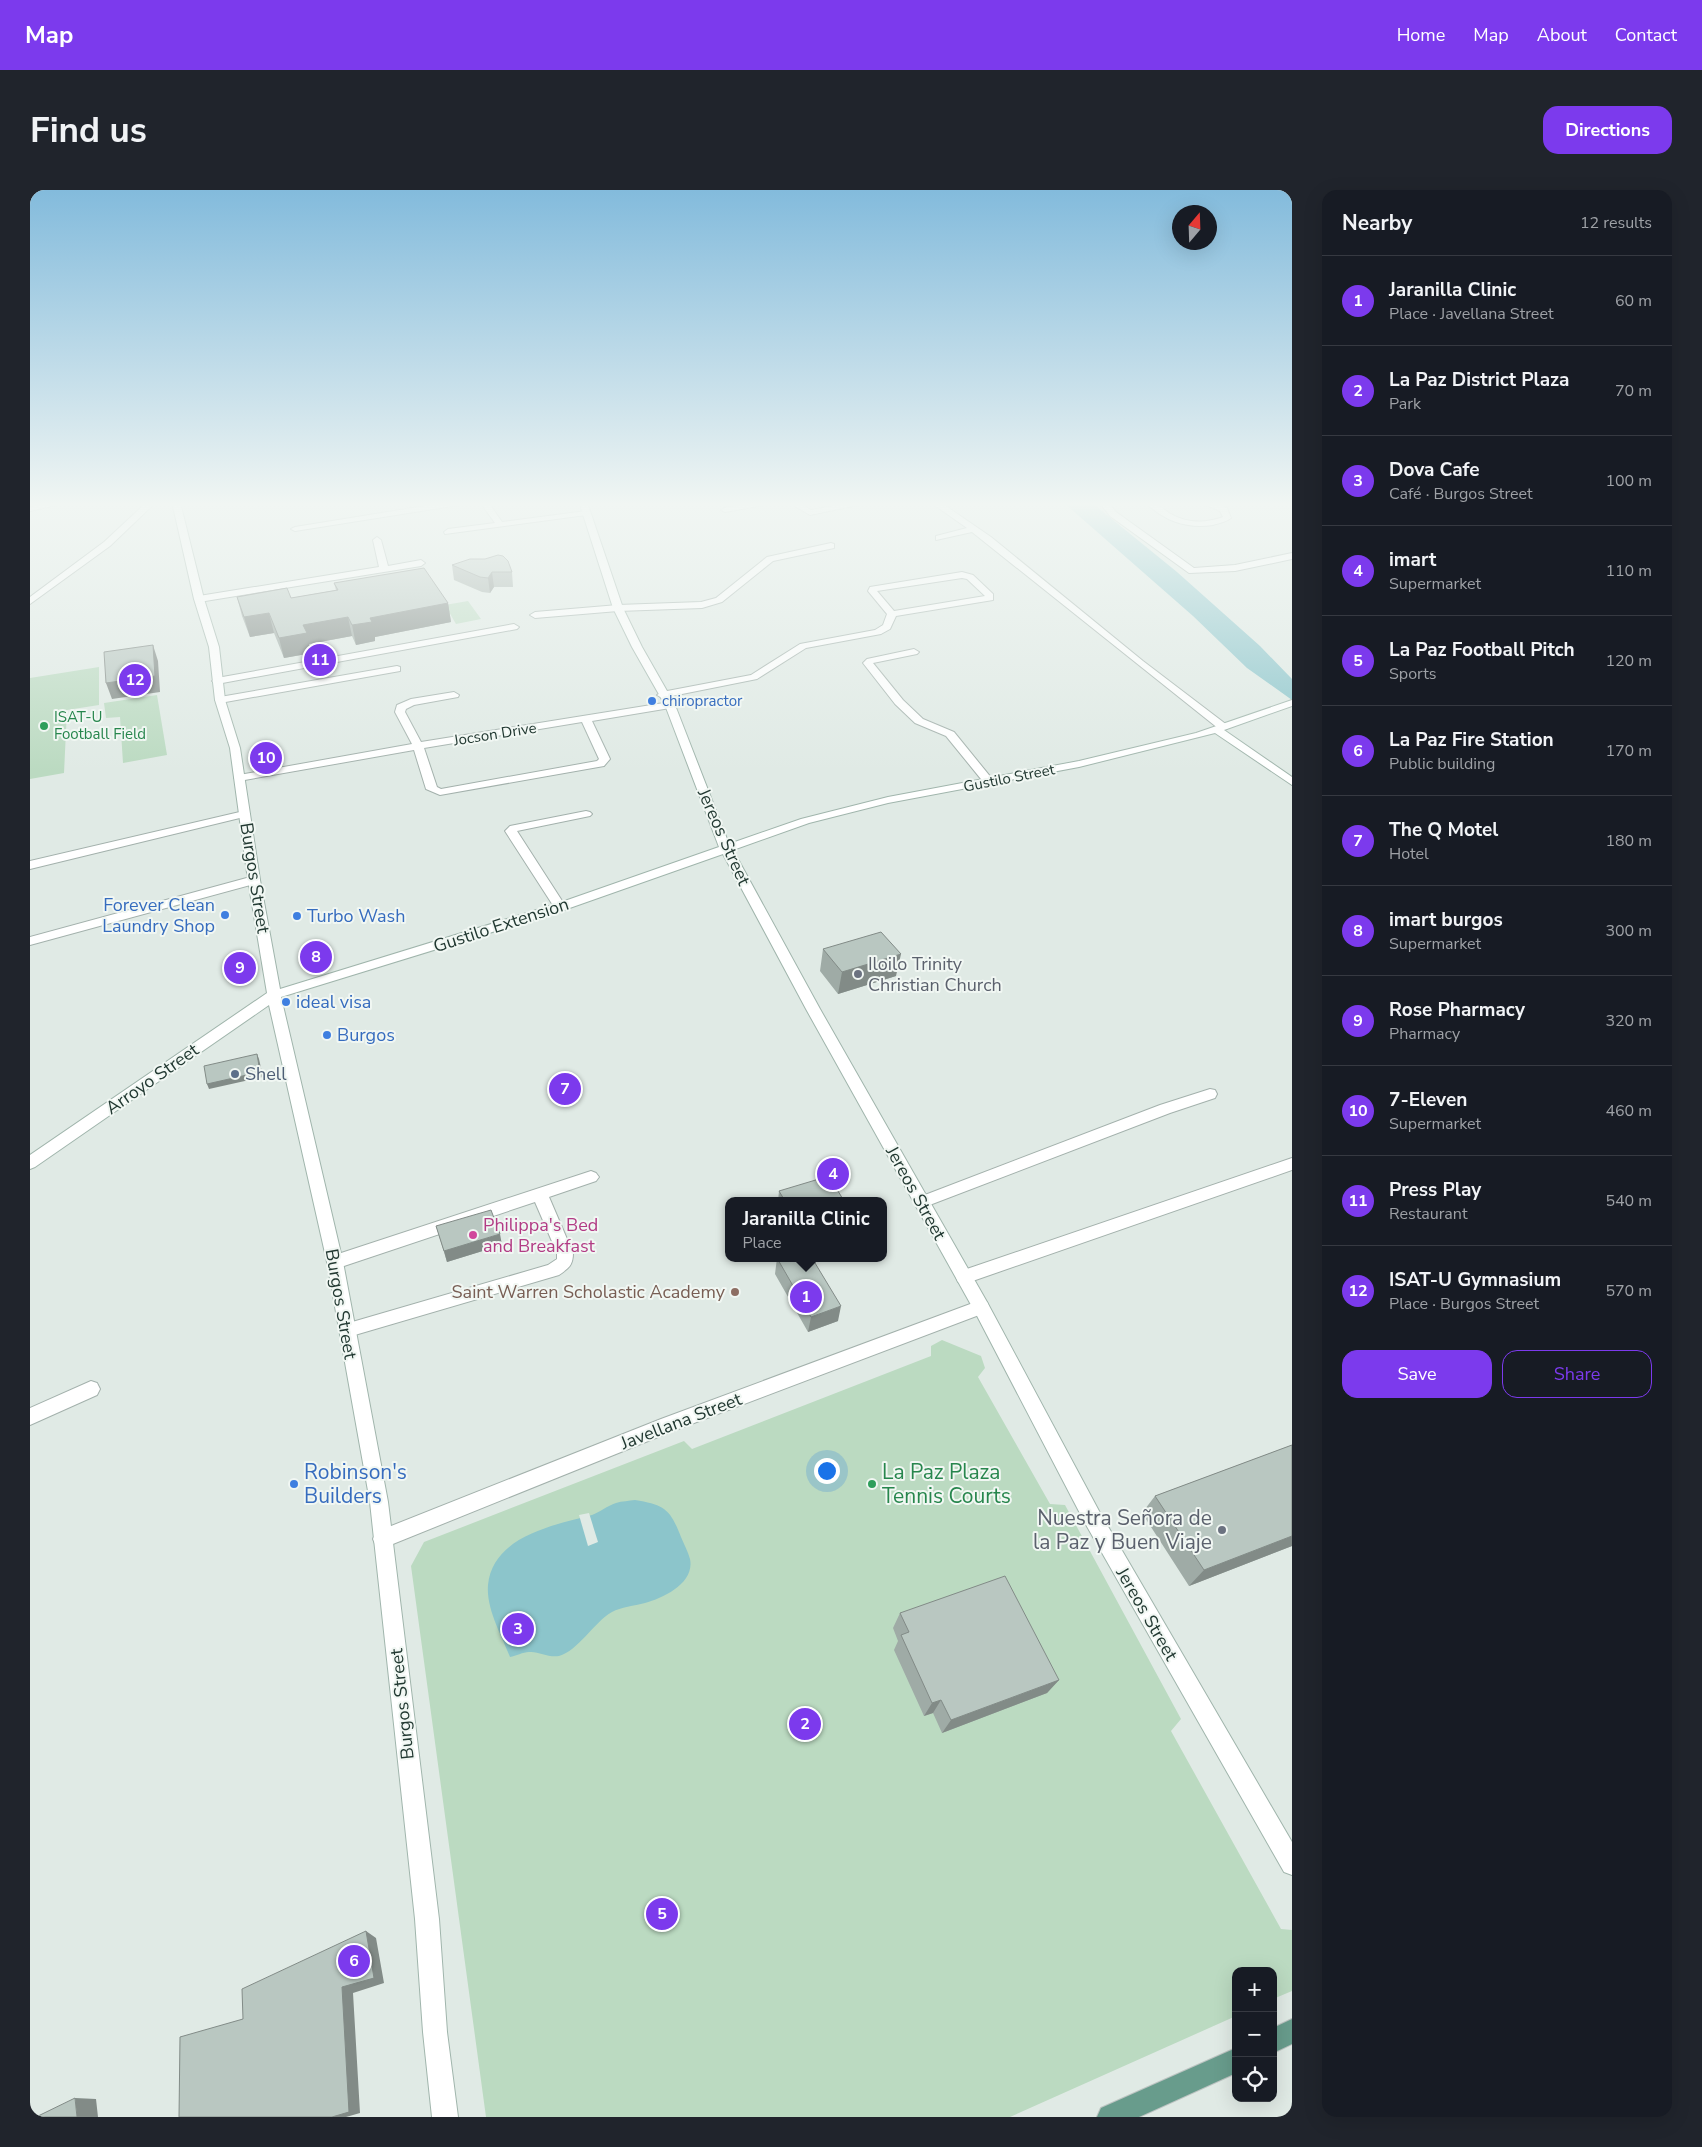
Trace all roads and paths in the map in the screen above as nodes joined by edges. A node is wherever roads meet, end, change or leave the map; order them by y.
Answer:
1 (42, 592) edge
2 (197, 592) edge
3 (243, 592) edge
4 (613, 592) edge
5 (729, 592) edge
6 (873, 592) edge
7 (986, 592) edge
8 (1052, 592) edge
9 (199, 599) junction
10 (30, 601) edge
11 (618, 608) junction
12 (536, 614) dead end
13 (892, 614) junction
14 (514, 627) dead end
15 (914, 652) dead end
16 (397, 669) dead end
17 (217, 681) junction
18 (454, 695) dead end
19 (220, 700) junction
20 (666, 700) junction
21 (1292, 703) edge
22 (586, 719) junction
23 (1220, 728) junction
24 (418, 746) junction
25 (238, 778) junction
26 (989, 782) junction
27 (1292, 782) edge
28 (244, 814) junction
29 (586, 814) dead end
30 (725, 848) junction
31 (30, 864) edge
32 (254, 880) junction
33 (560, 907) junction
34 (30, 941) edge
35 (274, 995) junction
36 (1210, 1094) dead end
37 (30, 1163) edge
38 (1292, 1164) edge
39 (591, 1177) dead end
40 (540, 1195) junction
41 (922, 1202) junction
42 (335, 1262) junction
43 (964, 1277) junction
44 (981, 1307) junction
45 (348, 1330) junction
46 (91, 1388) dead end
47 (30, 1417) edge
48 (383, 1539) junction
49 (1292, 1864) edge
50 (1292, 2031) edge
51 (1277, 2039) edge
52 (1232, 2062) edge
53 (445, 2117) edge
54 (1110, 2117) edge

1 - 10 street
2 - 9 street, Burgos Street
3 - 9 street
4 - 11 street, Jereos Street
5 - 11 street
6 - 13 street
7 - 13 street
8 - 23 street
9 - 17 street, Burgos Street
11 - 12 street
11 - 20 street, Jereos Street
13 - 20 street, Jocson Drive
14 - 17 street
15 - 26 street
16 - 19 street
17 - 19 street, Burgos Street
18 - 24 street
19 - 25 street, Burgos Street
20 - 22 street, Jocson Drive
20 - 30 street, Jereos Street
21 - 23 street, Gustilo Street
22 - 24 street, Jocson Drive
22 - 24 street
23 - 26 street, Gustilo Street
23 - 27 street
24 - 25 street, Jocson Drive
25 - 28 street, Burgos Street
26 - 30 street, Gustilo Street
28 - 31 street
28 - 32 street, Burgos Street
29 - 33 street
30 - 33 street, Gustilo Extension
30 - 41 street, Jereos Street
32 - 34 street
32 - 35 street, Burgos Street
33 - 35 street, Gustilo Extension
35 - 37 street, Arroyo Street
35 - 42 street, Burgos Street
36 - 41 street
38 - 43 street
39 - 40 street
40 - 42 street
40 - 45 street
41 - 43 street, Jereos Street
42 - 45 street, Burgos Street
43 - 44 street, Jereos Street
44 - 48 street, Javellana Street
44 - 49 street, Jereos Street
45 - 48 street, Burgos Street
46 - 47 street
48 - 53 street, Burgos Street
50 - 51 main road
52 - 54 main road

